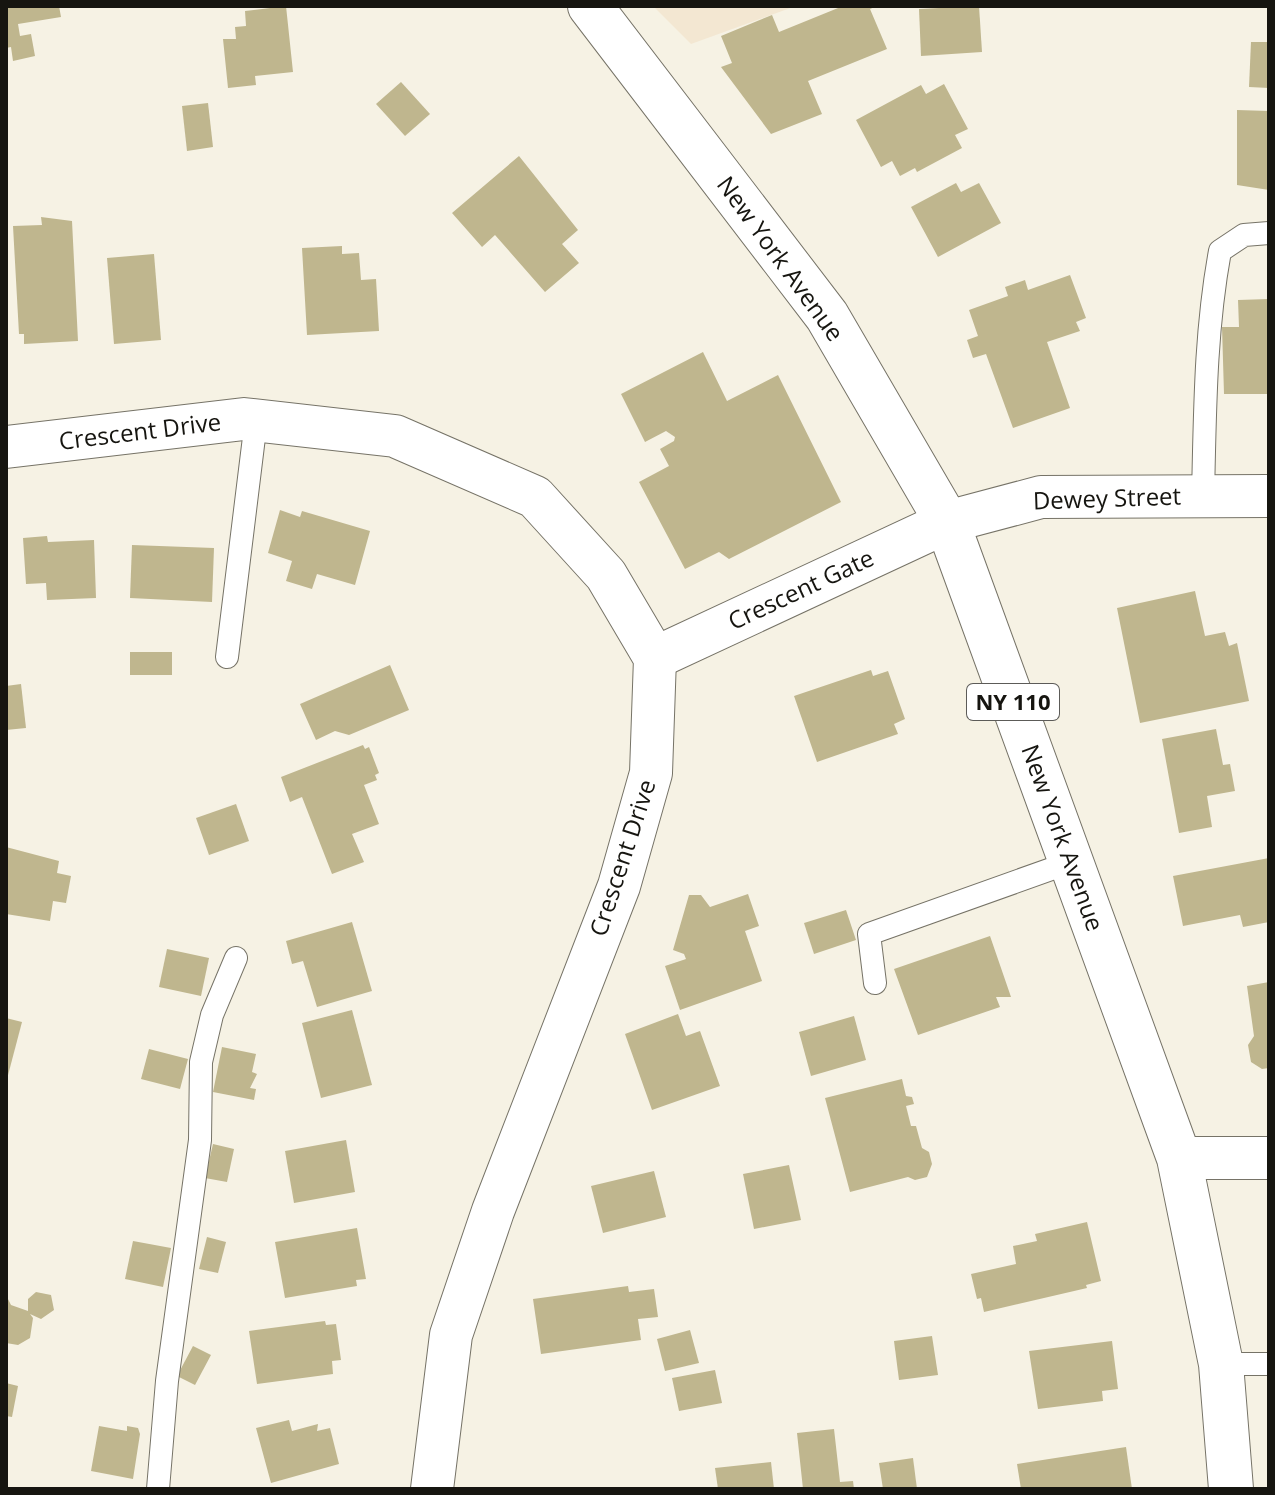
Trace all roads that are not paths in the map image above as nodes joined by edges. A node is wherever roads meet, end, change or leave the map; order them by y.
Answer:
1 (590, 6) edge
2 (1269, 233) edge
3 (256, 421) junction
4 (6, 447) edge
5 (1203, 496) junction
6 (1269, 496) edge
7 (947, 522) junction
8 (227, 657) dead end
9 (655, 658) junction
10 (1071, 862) junction
11 (236, 958) dead end
12 (875, 983) dead end
13 (1179, 1158) junction
14 (1269, 1158) edge
15 (1221, 1364) junction
16 (1269, 1364) edge
17 (158, 1489) edge
18 (432, 1489) edge
19 (1231, 1489) edge

1 - 7 main road, New York Avenue / NY 110
2 - 5 lane
3 - 4 street, Crescent Drive
3 - 8 lane
3 - 9 street, Crescent Drive
5 - 6 street, Dewey Street
5 - 7 street, Dewey Street
7 - 9 street, Crescent Gate
7 - 10 main road, New York Avenue / NY 110
9 - 18 street, Crescent Drive
10 - 12 lane
10 - 13 main road, New York Avenue / NY 110
11 - 17 lane
13 - 14 street
13 - 15 main road, New York Avenue / NY 110
15 - 16 lane
15 - 19 main road, New York Avenue / NY 110

